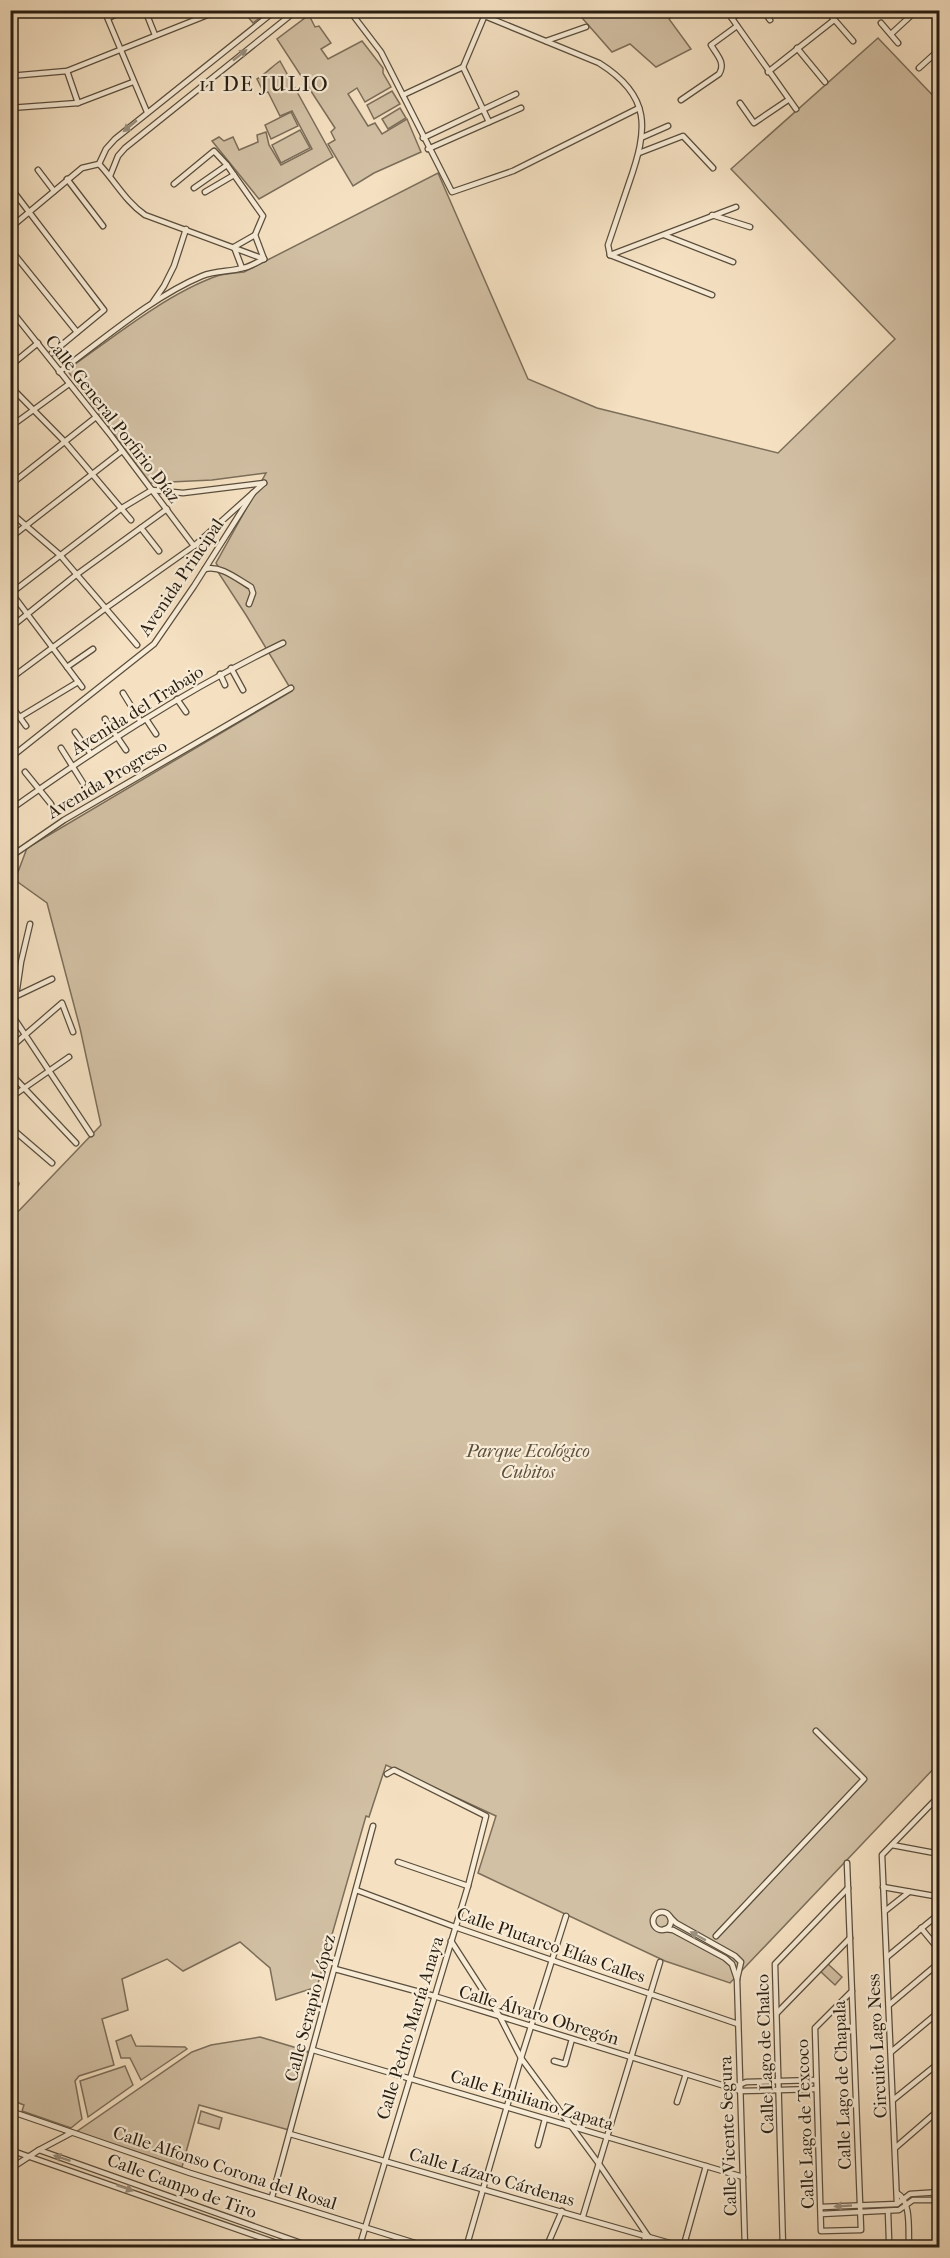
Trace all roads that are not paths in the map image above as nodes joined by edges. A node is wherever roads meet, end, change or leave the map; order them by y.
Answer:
1 (104, 10) edge
2 (126, 10) edge
3 (145, 10) edge
4 (220, 10) edge
5 (276, 10) edge
6 (297, 10) edge
7 (349, 10) edge
8 (470, 10) edge
9 (487, 10) edge
10 (726, 10) edge
11 (745, 10) edge
12 (763, 10) edge
13 (826, 10) edge
14 (917, 10) edge
15 (932, 10) edge
16 (484, 16) junction
17 (108, 18) junction
18 (732, 18) junction
19 (770, 20) dead end
20 (834, 20) junction
21 (939, 20) edge
22 (881, 23) dead end
23 (737, 26) junction
24 (586, 27) dead end
25 (891, 34) junction
26 (155, 35) junction
27 (546, 41) junction
28 (854, 41) dead end
29 (898, 43) dead end
30 (121, 48) junction
31 (797, 48) junction
32 (939, 50) edge
33 (204, 67) junction
34 (463, 67) junction
35 (919, 68) dead end
36 (67, 71) junction
37 (768, 72) junction
38 (10, 76) edge
39 (212, 77) junction
40 (133, 81) junction
41 (825, 82) dead end
42 (516, 94) dead end
43 (403, 95) junction
44 (681, 100) dead end
45 (788, 100) junction
46 (78, 103) junction
47 (740, 103) dead end
48 (10, 108) edge
49 (520, 108) dead end
50 (639, 108) junction
51 (796, 109) dead end
52 (484, 110) junction
53 (147, 112) junction
54 (489, 122) junction
55 (668, 126) dead end
56 (643, 137) junction
57 (423, 138) junction
58 (428, 148) junction
59 (639, 153) junction
60 (99, 164) junction
61 (227, 165) junction
62 (713, 168) dead end
63 (38, 170) dead end
64 (234, 175) junction
65 (110, 176) junction
66 (67, 179) junction
67 (174, 184) dead end
68 (10, 187) edge
69 (194, 188) dead end
70 (54, 191) junction
71 (205, 192) dead end
72 (736, 207) dead end
73 (29, 213) junction
74 (712, 216) junction
75 (103, 226) dead end
76 (750, 227) dead end
77 (10, 228) edge
78 (186, 229) junction
79 (255, 235) junction
80 (664, 235) junction
81 (234, 247) junction
82 (10, 249) edge
83 (610, 255) junction
84 (264, 259) junction
85 (733, 262) dead end
86 (242, 268) junction
87 (712, 295) dead end
88 (153, 304) junction
89 (10, 309) edge
90 (77, 332) junction
91 (38, 343) junction
92 (52, 353) dead end
93 (10, 366) edge
94 (59, 372) junction
95 (69, 384) junction
96 (12, 390) edge
97 (33, 409) junction
98 (96, 417) junction
99 (10, 427) edge
100 (65, 442) junction
101 (122, 451) junction
102 (92, 475) junction
103 (10, 485) edge
104 (152, 490) junction
105 (253, 493) junction
106 (123, 508) junction
107 (167, 509) junction
108 (10, 512) edge
109 (131, 520) dead end
110 (27, 525) junction
111 (141, 528) junction
112 (10, 538) edge
113 (194, 546) junction
114 (159, 551) dead end
115 (60, 555) junction
116 (204, 570) junction
117 (76, 574) junction
118 (11, 593) edge
119 (249, 604) dead end
120 (106, 608) junction
121 (27, 615) junction
122 (10, 628) edge
123 (283, 643) dead end
124 (136, 645) dead end
125 (52, 648) junction
126 (93, 649) dead end
127 (67, 667) junction
128 (231, 668) junction
129 (219, 674) junction
130 (10, 679) edge
131 (78, 682) junction
132 (225, 685) dead end
133 (82, 687) dead end
134 (291, 687) dead end
135 (243, 690) dead end
136 (123, 693) dead end
137 (177, 699) junction
138 (10, 704) edge
139 (186, 712) dead end
140 (20, 717) junction
141 (105, 719) dead end
142 (144, 720) junction
143 (26, 726) dead end
144 (75, 732) dead end
145 (156, 734) dead end
146 (118, 737) junction
147 (61, 748) dead end
148 (126, 750) dead end
149 (91, 754) junction
150 (10, 758) edge
151 (72, 767) junction
152 (25, 772) dead end
153 (83, 783) dead end
154 (40, 789) junction
155 (51, 804) dead end
156 (10, 810) edge
157 (10, 857) edge
158 (14, 908) dead end
159 (10, 916) edge
160 (30, 924) dead end
161 (52, 979) dead end
162 (16, 996) junction
163 (10, 999) edge
164 (10, 1012) edge
165 (73, 1032) dead end
166 (27, 1034) junction
167 (10, 1048) edge
168 (69, 1056) dead end
169 (48, 1070) junction
170 (10, 1073) edge
171 (23, 1087) junction
172 (10, 1098) edge
173 (10, 1127) edge
174 (91, 1134) dead end
175 (76, 1143) dead end
176 (52, 1163) dead end
177 (816, 1731) dead end
178 (387, 1774) dead end
179 (939, 1796) edge
180 (373, 1826) dead end
181 (892, 1845) junction
182 (939, 1854) edge
183 (398, 1862) dead end
184 (847, 1863) dead end
185 (468, 1886) junction
186 (883, 1887) junction
187 (848, 1888) junction
188 (356, 1890) junction
189 (909, 1892) junction
190 (939, 1897) edge
191 (885, 1911) junction
192 (939, 1913) edge
193 (566, 1916) dead end
194 (670, 1917) junction
195 (455, 1927) junction
196 (921, 1928) junction
197 (664, 1929) junction
198 (716, 1936) dead end
199 (850, 1938) junction
200 (451, 1940) junction
201 (939, 1951) edge
202 (887, 1957) junction
203 (554, 1959) junction
204 (660, 1962) dead end
205 (939, 1962) edge
206 (335, 1969) junction
207 (737, 1979) junction
208 (852, 1991) junction
209 (650, 1993) junction
210 (434, 1996) junction
211 (889, 2004) junction
212 (939, 2011) edge
213 (777, 2013) junction
214 (500, 2017) junction
215 (738, 2024) junction
216 (533, 2027) junction
217 (572, 2039) junction
218 (313, 2050) junction
219 (891, 2052) junction
220 (631, 2057) junction
221 (521, 2058) junction
222 (554, 2061) dead end
223 (939, 2062) edge
224 (686, 2074) junction
225 (409, 2078) junction
226 (816, 2080) junction
227 (780, 2081) junction
228 (741, 2084) junction
229 (733, 2088) junction
230 (816, 2089) junction
231 (780, 2090) junction
232 (741, 2091) junction
233 (893, 2100) junction
234 (677, 2102) dead end
235 (508, 2108) junction
236 (939, 2109) edge
237 (10, 2111) edge
238 (545, 2119) junction
239 (572, 2127) junction
240 (71, 2133) junction
241 (290, 2134) junction
242 (608, 2137) junction
243 (538, 2145) dead end
244 (895, 2148) junction
245 (10, 2150) edge
246 (39, 2150) junction
247 (30, 2156) junction
248 (385, 2161) junction
249 (599, 2164) junction
250 (706, 2166) junction
251 (10, 2169) edge
252 (95, 2169) junction
253 (92, 2177) junction
254 (743, 2177) junction
255 (153, 2189) junction
256 (484, 2189) junction
257 (939, 2192) edge
258 (897, 2193) junction
259 (150, 2197) junction
260 (272, 2197) junction
261 (939, 2200) edge
262 (905, 2201) junction
263 (897, 2204) junction
264 (860, 2205) junction
265 (821, 2207) junction
266 (562, 2211) junction
267 (888, 2211) junction
268 (861, 2213) junction
269 (821, 2214) junction
270 (221, 2215) junction
271 (583, 2216) junction
272 (219, 2222) junction
273 (365, 2227) junction
274 (861, 2230) joint
275 (646, 2235) junction
276 (889, 2240) dead end
277 (291, 2247) edge
278 (315, 2247) edge
279 (359, 2247) edge
280 (431, 2247) edge
281 (466, 2247) edge
282 (546, 2247) edge
283 (642, 2247) edge
284 (656, 2247) edge
285 (684, 2247) edge
286 (745, 2247) edge
287 (783, 2247) edge
288 (909, 2247) edge

1 - 17 street
2 - 17 street
3 - 26 street
4 - 26 street
5 - 33 street
39 -> 6 street
7 - 43 street
8 - 16 street
9 - 16 street
10 - 18 street
11 - 18 street
12 - 19 street
13 - 20 street
14 - 25 street
15 - 21 street
16 - 27 street
16 - 34 street
17 - 30 street
18 - 23 street
20 - 28 street
20 - 31 street
22 - 25 street
23 - 37 street
23 - 44 street
24 - 27 street
25 - 29 street
26 - 30 street
27 - 50 street
30 - 36 street
30 - 40 street
31 - 37 street
31 - 41 street
32 - 35 street
33 - 39 street
33 - 53 street
34 - 43 street
34 - 52 street
36 - 38 street
36 - 46 street
37 - 45 street
39 - 65 street
40 - 46 street
40 - 53 street
42 - 52 street
43 - 57 street
45 - 47 street
45 - 51 street
46 - 48 street
49 - 54 street
50 - 56 street
50 - 58 street
52 - 54 street
52 - 57 street
53 -> 60 street
54 - 58 street
55 - 56 street
56 - 59 street
57 - 58 street
59 - 62 street
59 - 83 street
60 - 65 street
60 - 66 street
61 - 64 street
61 - 67 street
61 - 69 street
63 - 70 street
64 - 71 street
64 - 79 street
65 - 78 street
66 - 70 street
66 - 75 street
68 - 73 street
70 - 73 street
72 - 74 street
73 - 77 street
73 - 90 street
74 - 76 street
74 - 80 street
78 - 81 street
78 - 88 street
79 - 81 street
79 - 84 street
80 - 83 street
80 - 85 street
81 - 84 street
81 - 86 street
82 - 90 street
83 - 87 street
84 - 86 street
86 - 88 street
88 - 94 street
89 - 91 street, Calle General Porfirio Díaz
90 - 92 street
91 - 93 street
91 - 94 street, Calle General Porfirio Díaz
94 - 95 street, Calle General Porfirio Díaz
95 - 97 street
95 - 98 street, Calle General Porfirio Díaz
96 - 97 street
97 - 99 street
97 - 100 street
98 - 100 street
98 - 101 street, Calle General Porfirio Díaz
100 - 102 street
100 - 103 street
101 - 102 street
101 - 104 street, Calle General Porfirio Díaz
102 - 106 street
102 - 110 street
104 - 105 street
104 - 106 street
104 - 107 street, Calle General Porfirio Díaz
105 - 113 street
105 - 116 street, Avenida Principal
106 - 109 street
106 - 115 street
107 - 111 street
107 - 113 street, Calle General Porfirio Díaz
108 - 110 street
110 - 112 street
110 - 115 street
111 - 114 street
111 - 117 street
113 - 120 street
115 - 117 street
115 - 118 street
116 - 119 street
116 - 150 street, Avenida Principal
117 - 120 street
117 - 121 street
118 - 121 street
120 - 124 street
120 - 125 street
121 - 122 street
121 - 125 street
123 - 128 street, Avenida del Trabajo
125 - 127 street
125 - 130 street
126 - 127 street
127 - 131 street
128 - 129 street, Avenida del Trabajo
128 - 135 street
129 - 132 street
129 - 137 street, Avenida del Trabajo
131 - 133 street
131 - 140 street
134 - 157 street, Avenida Progreso
136 - 142 street
137 - 139 street
137 - 142 street, Avenida del Trabajo
138 - 140 street
140 - 143 street
141 - 146 street
142 - 145 street
142 - 146 street, Avenida del Trabajo
144 - 149 street
146 - 148 street
146 - 149 street, Avenida del Trabajo
147 - 151 street
149 - 151 street, Avenida del Trabajo
151 - 153 street
151 - 154 street, Avenida del Trabajo
152 - 154 street
154 - 155 street
154 - 156 street, Avenida del Trabajo
158 - 159 street
160 - 162 street
161 - 162 street
162 - 163 street
164 - 166 street
165 - 166 street
166 - 167 street
166 - 169 street
168 - 169 street
169 - 171 street
169 - 174 street
170 - 171 street
171 - 172 street
171 - 175 street
173 - 176 street
177 - 198 street
178 - 185 street, Calle Pedro María Anaya
179 - 181 street
180 - 188 street, Calle Serapio López
181 - 182 street
181 - 186 street, Circuito Lago Ness
183 - 185 street
184 - 187 street, Calle Lago de Chapala
185 - 195 street, Calle Pedro María Anaya
186 - 189 street
186 - 191 street, Circuito Lago Ness
187 - 199 street, Calle Lago de Chapala
187 - 213 street, Calle Lago de Chalco
188 - 195 street, Calle Plutarco Elías Calles
188 - 206 street, Calle Serapio López
189 - 190 street
189 - 191 street
191 - 202 street, Circuito Lago Ness
192 - 196 street
193 - 203 street
194 - 197 street
194 - 197 street
207 -> 194 street, Calle Vicente Segura
195 - 200 street, Calle Pedro María Anaya
195 - 203 street, Calle Plutarco Elías Calles
196 - 201 street
196 - 202 street
197 - 207 street
199 - 208 street, Calle Lago de Chapala
199 - 213 street
200 - 210 street, Calle Pedro María Anaya
200 - 214 street
202 - 211 street, Circuito Lago Ness
203 - 209 street, Calle Plutarco Elías Calles
203 - 216 street
204 - 209 street
205 - 211 street
206 - 210 street, Calle Álvaro Obregón
206 - 218 street, Calle Serapio López
207 - 215 street, Calle Vicente Segura
208 - 226 street, Calle Lago de Texcoco
208 - 264 street, Calle Lago de Chapala
209 - 215 street, Calle Plutarco Elías Calles
209 - 220 street
210 - 214 street, Calle Álvaro Obregón
210 - 225 street, Calle Pedro María Anaya
211 - 219 street, Circuito Lago Ness
212 - 219 street
213 - 227 street, Calle Lago de Chalco
214 - 216 street, Calle Álvaro Obregón
214 - 221 street
215 - 228 street, Calle Vicente Segura
216 - 217 street, Calle Álvaro Obregón
216 - 221 street
217 - 220 street, Calle Álvaro Obregón
217 - 222 street
218 - 225 street, Calle Emiliano Zapata
218 - 241 street, Calle Serapio López
219 - 233 street, Circuito Lago Ness
220 - 224 street, Calle Álvaro Obregón
220 - 242 street
221 - 235 street
221 - 239 street
223 - 233 street
224 - 229 street, Calle Álvaro Obregón
224 - 234 street
225 - 235 street, Calle Emiliano Zapata
225 - 248 street, Calle Pedro María Anaya
226 - 227 street
226 - 230 street, Calle Lago de Texcoco
227 - 228 street
227 - 231 street, Calle Lago de Chalco
228 - 229 street
228 - 232 street, Calle Vicente Segura
229 - 232 street, Calle Álvaro Obregón
230 - 231 street
230 - 265 street, Calle Lago de Texcoco
231 - 232 street
231 - 287 street, Calle Lago de Chalco
232 - 254 street, Calle Vicente Segura
233 - 244 street, Circuito Lago Ness
235 - 238 street, Calle Emiliano Zapata
235 - 256 street
236 - 244 street
237 - 240 street, Calle Alfonso Corona del Rosal
238 - 239 street, Calle Emiliano Zapata
238 - 243 street
239 - 242 street, Calle Emiliano Zapata
239 - 249 street
240 - 246 street
240 - 260 street, Calle Alfonso Corona del Rosal
241 - 248 street, Calle Lázaro Cárdenas
241 - 260 street, Calle Serapio López
242 - 249 street
242 - 250 street, Calle Emiliano Zapata
244 - 258 street, Circuito Lago Ness
245 - 247 street, Calle Campo de Tiro
246 - 247 street
252 -> 246 street, Calle Campo de Tiro
247 - 251 street
247 - 253 street, Calle Campo de Tiro
248 - 256 street, Calle Lázaro Cárdenas
248 - 273 street, Calle Pedro María Anaya
249 - 271 street
249 - 275 street
250 - 254 street, Calle Emiliano Zapata
250 - 285 street
252 - 253 street
252 - 255 street, Calle Campo de Tiro
253 -> 259 street, Calle Campo de Tiro
254 - 286 street, Calle Vicente Segura
255 - 259 street
255 - 270 street, Calle Campo de Tiro
256 - 266 street, Calle Lázaro Cárdenas
256 - 281 street
257 - 262 street
258 - 262 street
258 - 263 street, Circuito Lago Ness
259 - 272 street, Calle Campo de Tiro
260 - 273 street, Calle Alfonso Corona del Rosal
261 - 262 street
262 - 263 street
262 - 267 street
262 - 288 street
263 - 264 street
264 -> 265 street
264 - 268 street, Calle Lago de Chapala
265 - 269 street, Calle Lago de Texcoco
266 - 271 street, Calle Lázaro Cárdenas
266 - 282 street
267 - 268 street
267 - 276 street
268 - 269 street
268 - 274 street, Calle Lago de Chapala
269 - 274 street, Calle Lago de Texcoco
270 - 272 street
270 - 278 street, Calle Campo de Tiro
271 - 275 street, Calle Lázaro Cárdenas
272 - 277 street, Calle Campo de Tiro
273 - 279 street, Calle Pedro María Anaya
273 - 280 street, Calle Alfonso Corona del Rosal
275 - 283 street
275 - 284 street
275 - 285 street, Calle Lázaro Cárdenas

